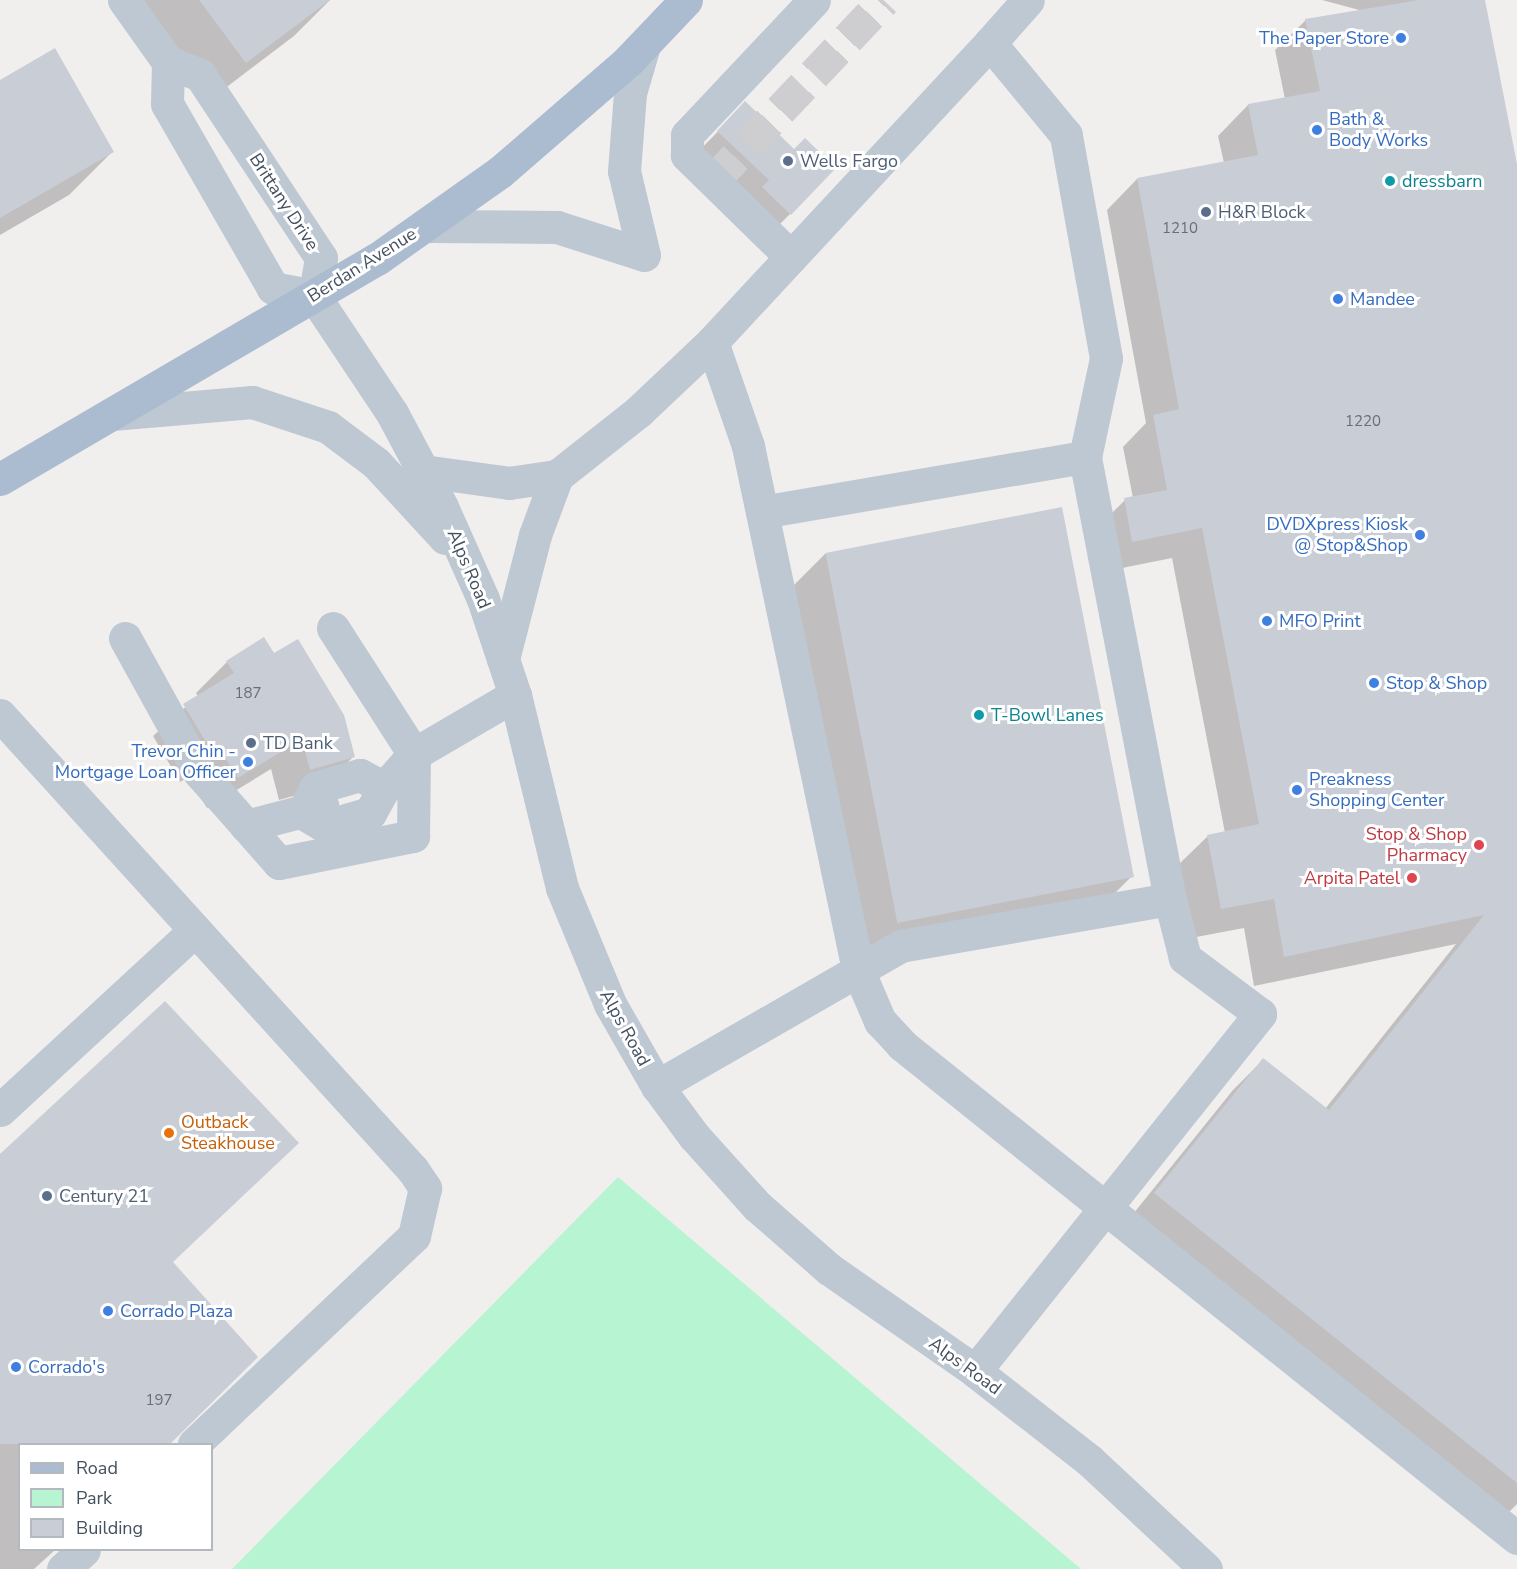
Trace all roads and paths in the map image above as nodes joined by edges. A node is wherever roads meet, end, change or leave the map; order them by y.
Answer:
1 (124, 0) edge
2 (686, 0) edge
3 (814, 0) edge
4 (1028, 0) edge
5 (990, 43) junction
6 (644, 45) junction
7 (168, 62) junction
8 (424, 226) junction
9 (791, 257) junction
10 (314, 296) junction
11 (712, 342) junction
12 (112, 414) junction
13 (1085, 457) junction
14 (423, 471) junction
15 (557, 476) junction
16 (0, 479) edge
17 (762, 512) junction
18 (465, 559) junction
19 (333, 628) dead end
20 (125, 638) dead end
21 (503, 659) junction
22 (515, 695) junction
23 (0, 715) edge
24 (414, 754) junction
25 (246, 825) junction
26 (1170, 899) junction
27 (195, 930) junction
28 (858, 970) junction
29 (657, 1086) junction
30 (0, 1110) edge
31 (1105, 1208) junction
32 (975, 1371) junction
33 (195, 1443) edge
34 (1517, 1538) edge
35 (83, 1551) edge
36 (63, 1569) edge
37 (1206, 1569) edge

1 - 7 street
2 - 6 main road, Berdan Avenue
3 - 9 street
4 - 5 street
5 - 9 street
5 - 13 street
6 - 8 main road, Berdan Avenue
6 - 8 street
7 - 10 street, Brittany Drive
7 - 10 street
8 - 10 main road, Berdan Avenue
9 - 11 street
10 - 12 main road, Berdan Avenue
10 - 14 street, Alps Road
11 - 15 street
11 - 17 street
12 - 16 main road, Berdan Avenue
12 - 18 street
13 - 17 street
13 - 26 street
14 - 15 street
14 - 18 street, Alps Road
15 - 21 street
17 - 28 street
18 - 21 street, Alps Road
19 - 24 street
20 - 25 street
21 - 22 street, Alps Road
22 - 24 street
22 - 29 street, Alps Road
23 - 27 street
24 - 25 street
24 - 25 street
26 - 28 street
26 - 31 street
27 - 30 street
27 - 33 street
28 - 29 street
28 - 31 street
29 - 32 street, Alps Road
31 - 32 street
31 - 34 street
32 - 37 street, Alps Road
35 - 36 street

